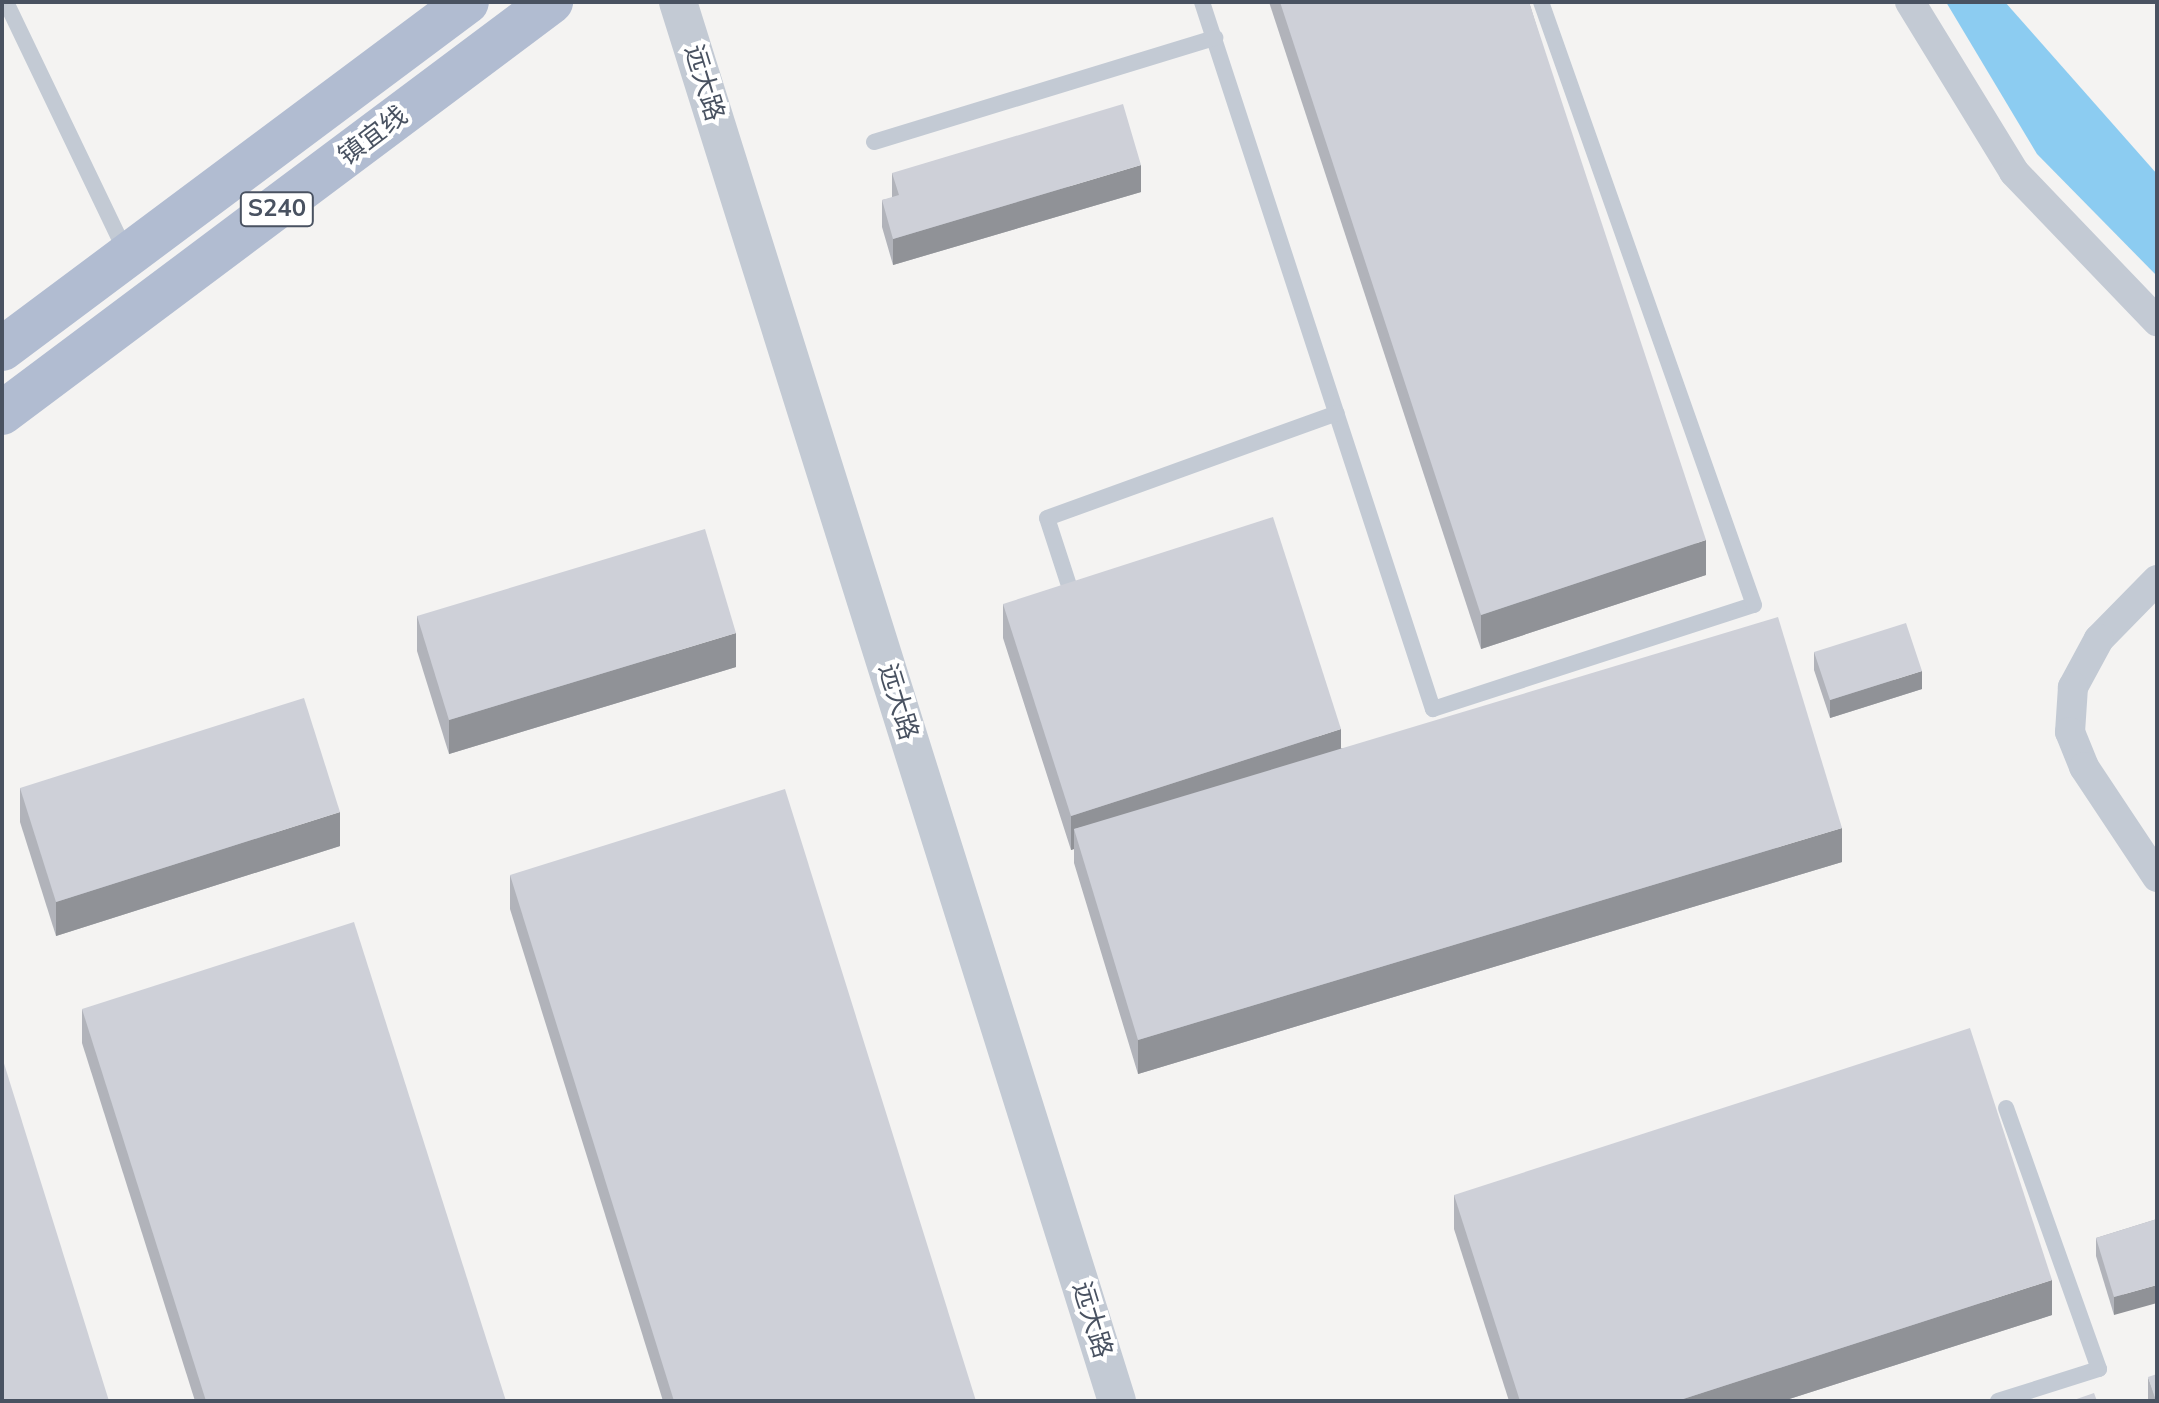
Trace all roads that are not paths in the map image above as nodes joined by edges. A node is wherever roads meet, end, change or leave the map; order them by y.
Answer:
1 (6, 2) edge
2 (467, 2) edge
3 (551, 2) edge
4 (678, 2) edge
5 (1202, 2) edge
6 (1541, 2) edge
7 (1910, 2) edge
8 (1215, 38) junction
9 (874, 142) dead end
10 (128, 256) junction
11 (2157, 321) edge
12 (2, 349) edge
13 (2, 413) edge
14 (1337, 413) junction
15 (2157, 580) edge
16 (1076, 607) edge
17 (2157, 877) edge
18 (2006, 1108) dead end
19 (1117, 1401) edge
20 (1998, 1401) edge

1 - 10 lane
2 - 10 main road, 镇宜线 / S240
3 - 13 main road, 镇宜线 / S240
4 - 19 street, 远大路
5 - 8 lane
6 - 14 lane
7 - 11 street
8 - 9 lane
8 - 14 lane
10 - 12 main road, 镇宜线 / S240
14 - 16 lane
15 - 17 street
18 - 20 lane

